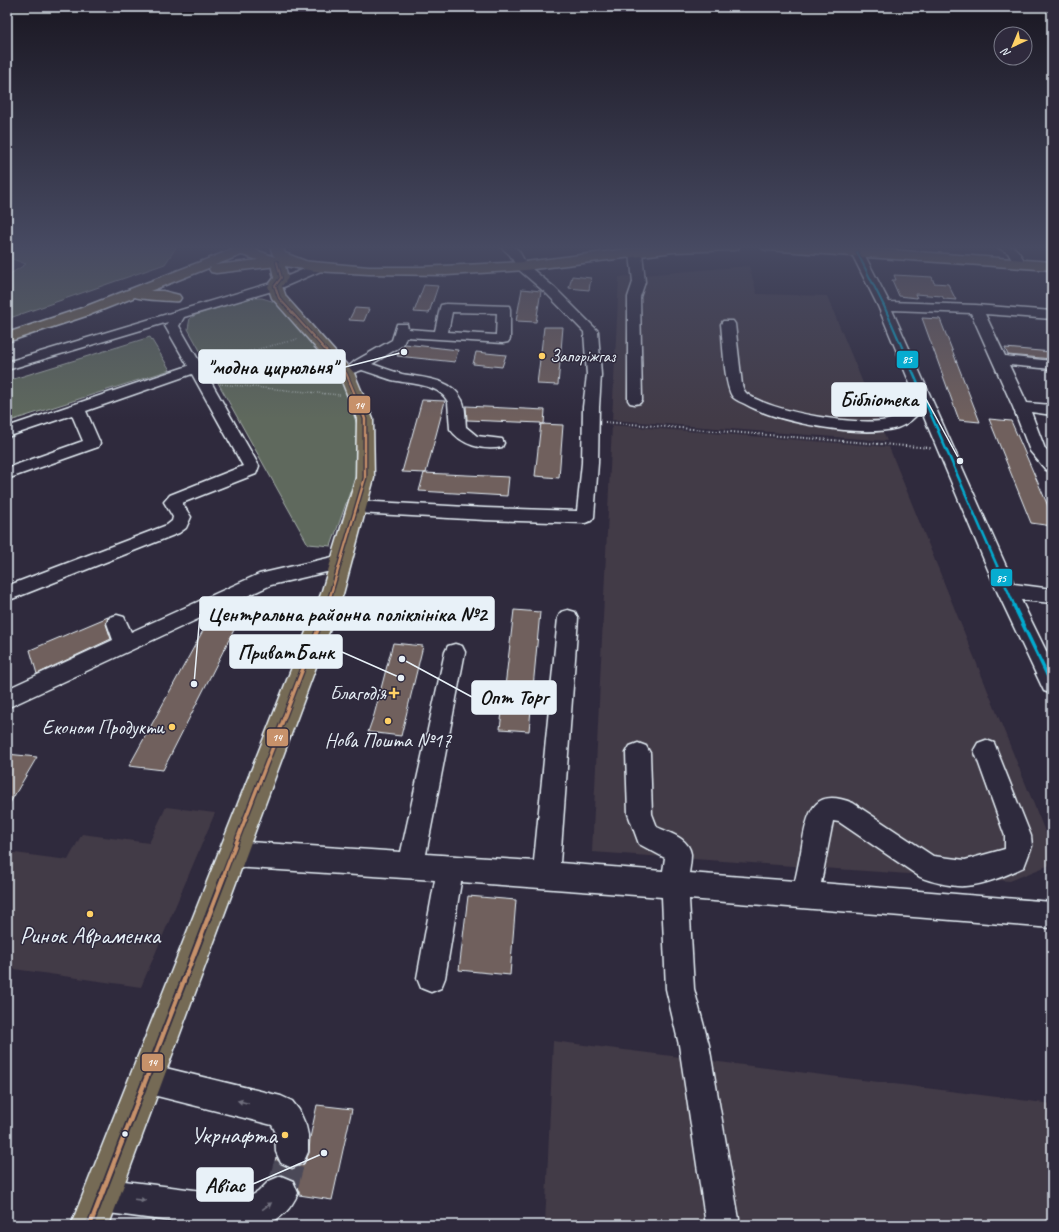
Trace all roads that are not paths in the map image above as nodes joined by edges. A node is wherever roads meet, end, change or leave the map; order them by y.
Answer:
1 (77, 303) edge
2 (106, 303) edge
3 (177, 303) edge
4 (204, 303) edge
5 (284, 303) edge
6 (563, 303) edge
7 (634, 303) edge
8 (884, 306) joint
9 (976, 309) junction
10 (179, 314) junction
11 (1052, 315) edge
12 (728, 324) dead end
13 (7, 328) edge
14 (442, 335) junction
15 (7, 338) edge
16 (1000, 360) junction
17 (1052, 365) edge
18 (7, 366) edge
19 (199, 372) junction
20 (350, 377) junction
21 (924, 399) junction
22 (635, 400) dead end
23 (1021, 407) junction
24 (77, 408) junction
25 (1052, 410) edge
26 (7, 432) edge
27 (496, 443) dead end
28 (1045, 452) edge
29 (1052, 466) edge
30 (7, 474) edge
31 (357, 507) junction
32 (341, 562) junction
33 (1007, 591) junction
34 (7, 594) edge
35 (1052, 596) edge
36 (568, 618) dead end
37 (117, 623) dead end
38 (126, 644) junction
39 (455, 652) dead end
40 (1052, 685) edge
41 (7, 699) edge
42 (986, 750) dead end
43 (638, 753) dead end
44 (232, 854) junction
45 (411, 866) junction
46 (450, 868) junction
47 (546, 874) junction
48 (675, 885) junction
49 (806, 896) junction
50 (1052, 915) edge
51 (430, 978) dead end
52 (145, 1078) junction
53 (292, 1152) tunnel mouth
54 (281, 1193) tunnel mouth
55 (96, 1210) edge
56 (722, 1225) edge

1 - 13 main road
2 - 15 main road
3 - 10 main road
4 - 10 street
5 - 20 main road
6 - 31 street
7 - 22 street
8 - 9 street
8 - 21 street
9 - 11 street
9 - 16 street
10 - 18 street
10 - 19 street
12 - 21 street
14 - 14 street
14 - 20 street
16 - 17 street
16 - 23 street
19 - 24 street
19 - 34 street
20 - 27 street
20 - 31 main road
21 - 33 street
23 - 25 street
23 - 28 street
24 - 26 street
24 - 30 street
28 - 29 street
31 - 32 main road
32 - 38 street
32 - 44 main road
33 - 35 street
33 - 40 street
36 - 47 street
37 - 38 street
38 - 41 street
39 - 45 street
42 - 49 street
43 - 48 street
44 - 45 street
44 - 52 main road
45 - 46 street
46 - 47 street
46 - 51 street
47 - 48 street
48 - 49 street
48 - 56 street
49 - 50 street
53 -> 52 street
52 - 55 main road
55 -> 54 street

